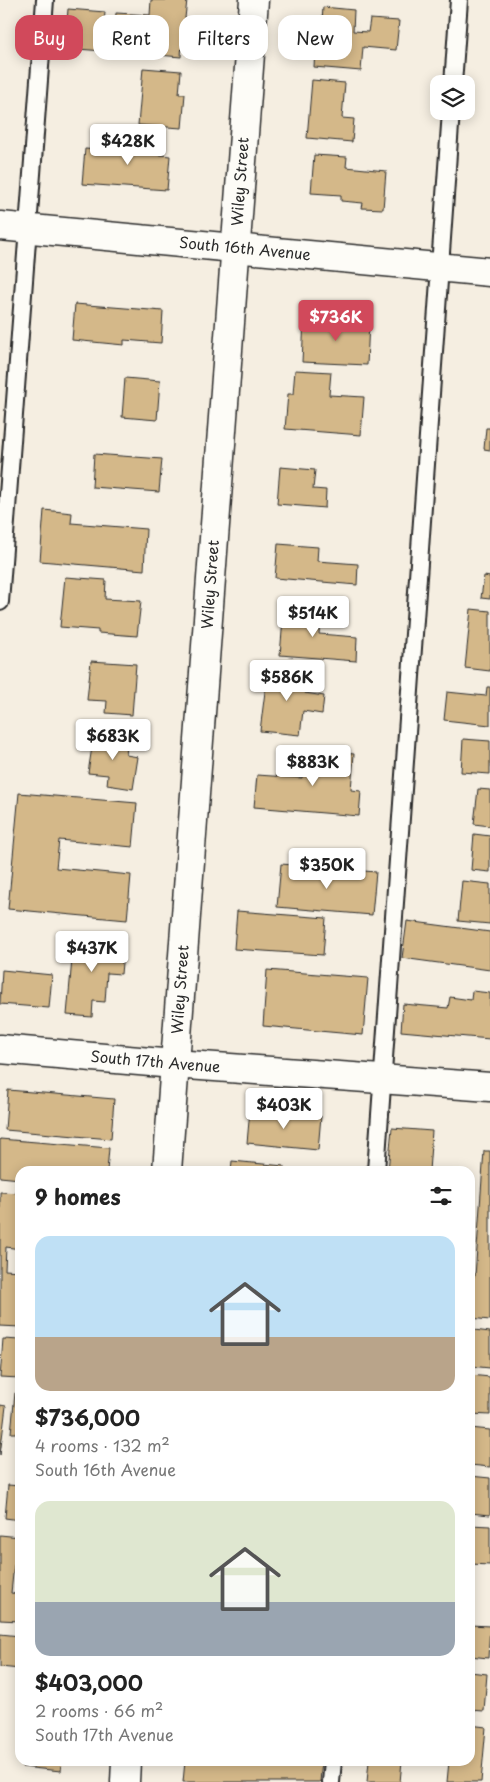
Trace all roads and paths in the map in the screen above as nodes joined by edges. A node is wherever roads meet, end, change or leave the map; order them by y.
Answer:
1 (45, 0) edge
2 (254, 0) edge
3 (459, 0) edge
4 (454, 75) edge
5 (450, 120) edge
6 (0, 226) edge
7 (28, 229) junction
8 (236, 249) junction
9 (440, 267) junction
10 (490, 272) edge
11 (0, 602) edge
12 (0, 1049) edge
13 (174, 1064) junction
14 (383, 1079) junction
15 (490, 1087) edge
16 (167, 1166) edge
17 (376, 1166) edge
18 (126, 1766) edge
19 (333, 1766) edge
20 (125, 1782) edge
21 (332, 1782) edge

1 - 7 lane
2 - 8 street, Wiley Street
3 - 4 lane
5 - 9 lane
6 - 7 street, South 16th Avenue
7 - 8 street, South 16th Avenue
7 - 11 lane
8 - 9 street, South 16th Avenue
8 - 13 street, Wiley Street
9 - 10 street, South 16th Avenue
9 - 14 lane
12 - 13 street, South 17th Avenue
13 - 14 street, South 17th Avenue
13 - 16 street, Wiley Street
14 - 15 street, South 17th Avenue
14 - 17 lane
18 - 20 street
19 - 21 lane

